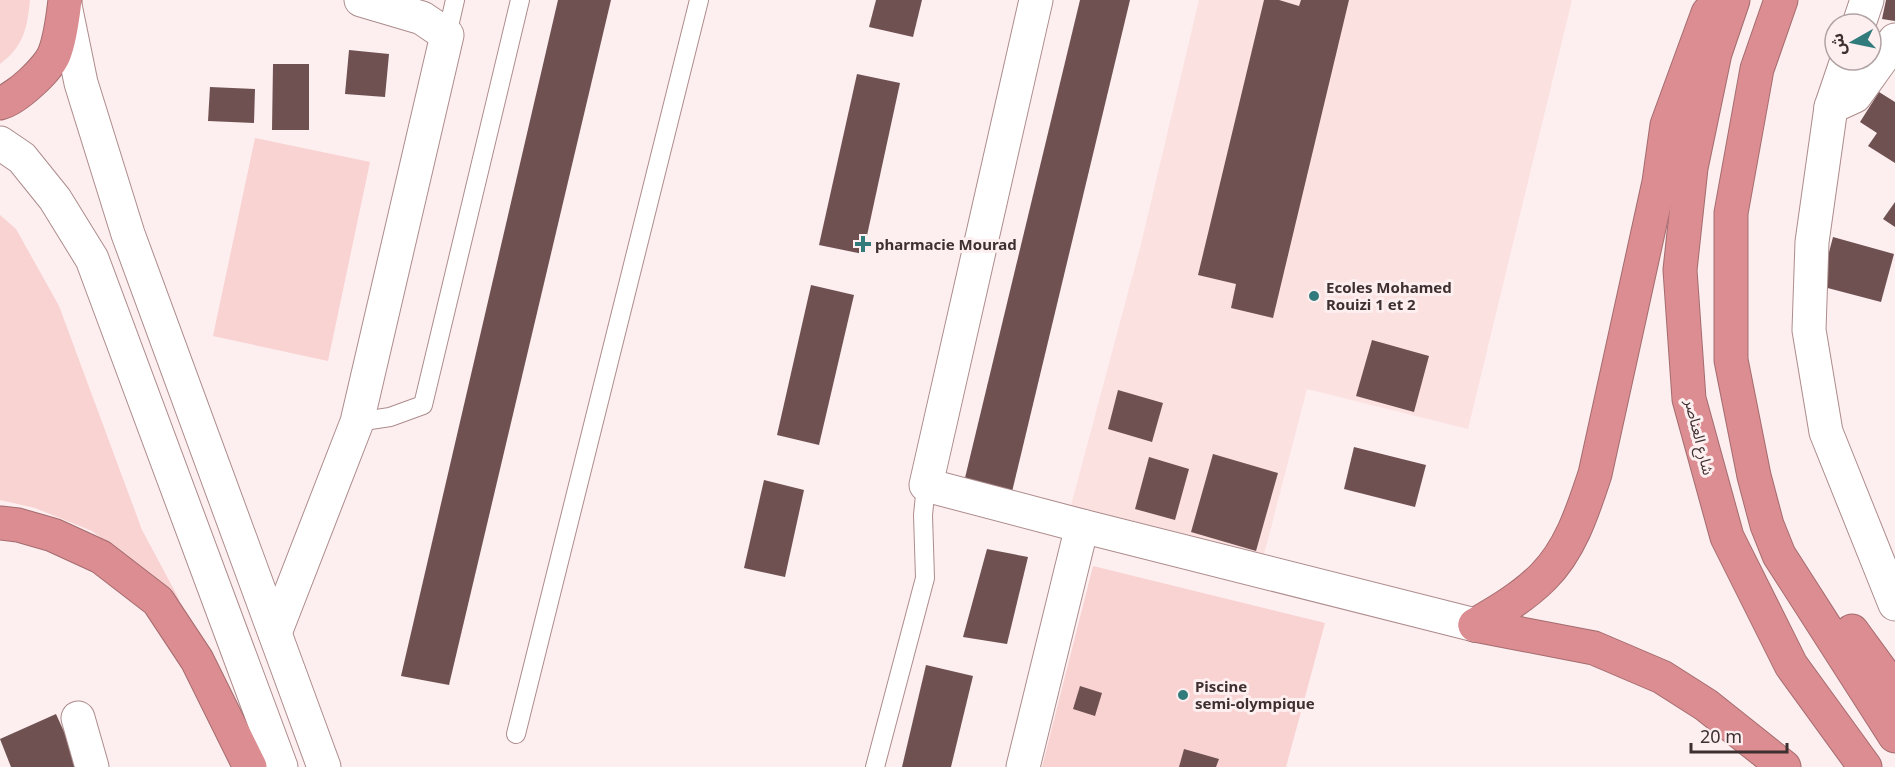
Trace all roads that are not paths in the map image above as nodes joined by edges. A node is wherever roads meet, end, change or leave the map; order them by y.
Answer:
1 (361, 0) edge
2 (455, 0) edge
3 (520, 0) edge
4 (699, 0) edge
5 (1036, 0) edge
6 (1713, 0) edge
7 (1733, 0) edge
8 (1780, 0) edge
9 (65, 2) edge
10 (447, 34) junction
11 (1895, 40) edge
12 (1843, 72) edge
13 (0, 103) edge
14 (1830, 107) junction
15 (0, 143) edge
16 (357, 422) junction
17 (926, 485) junction
18 (0, 523) edge
19 (1082, 526) junction
20 (1779, 555) junction
21 (1895, 604) edge
22 (1475, 625) junction
23 (275, 633) junction
24 (1895, 690) edge
25 (78, 718) dead end
26 (516, 734) dead end
27 (1895, 736) edge
28 (92, 767) edge
29 (250, 767) edge
30 (281, 767) edge
31 (324, 767) edge
32 (875, 767) edge
33 (1023, 767) edge
34 (1784, 767) edge
35 (1865, 767) edge

1 - 10 street
2 - 10 lane
3 - 16 lane
4 - 26 lane
5 - 17 street
6 - 22 highway
7 - 35 highway, شارع العناصر
8 - 20 highway
9 - 13 highway
9 - 23 street
10 - 16 street
11 - 14 street
12 - 14 street
14 - 21 street
15 - 30 street
16 - 23 street
17 - 19 street
17 - 32 lane
18 - 29 highway
19 - 22 street
19 - 33 street
20 - 24 highway
20 - 27 highway
22 - 34 highway
23 - 31 street
25 - 28 street

